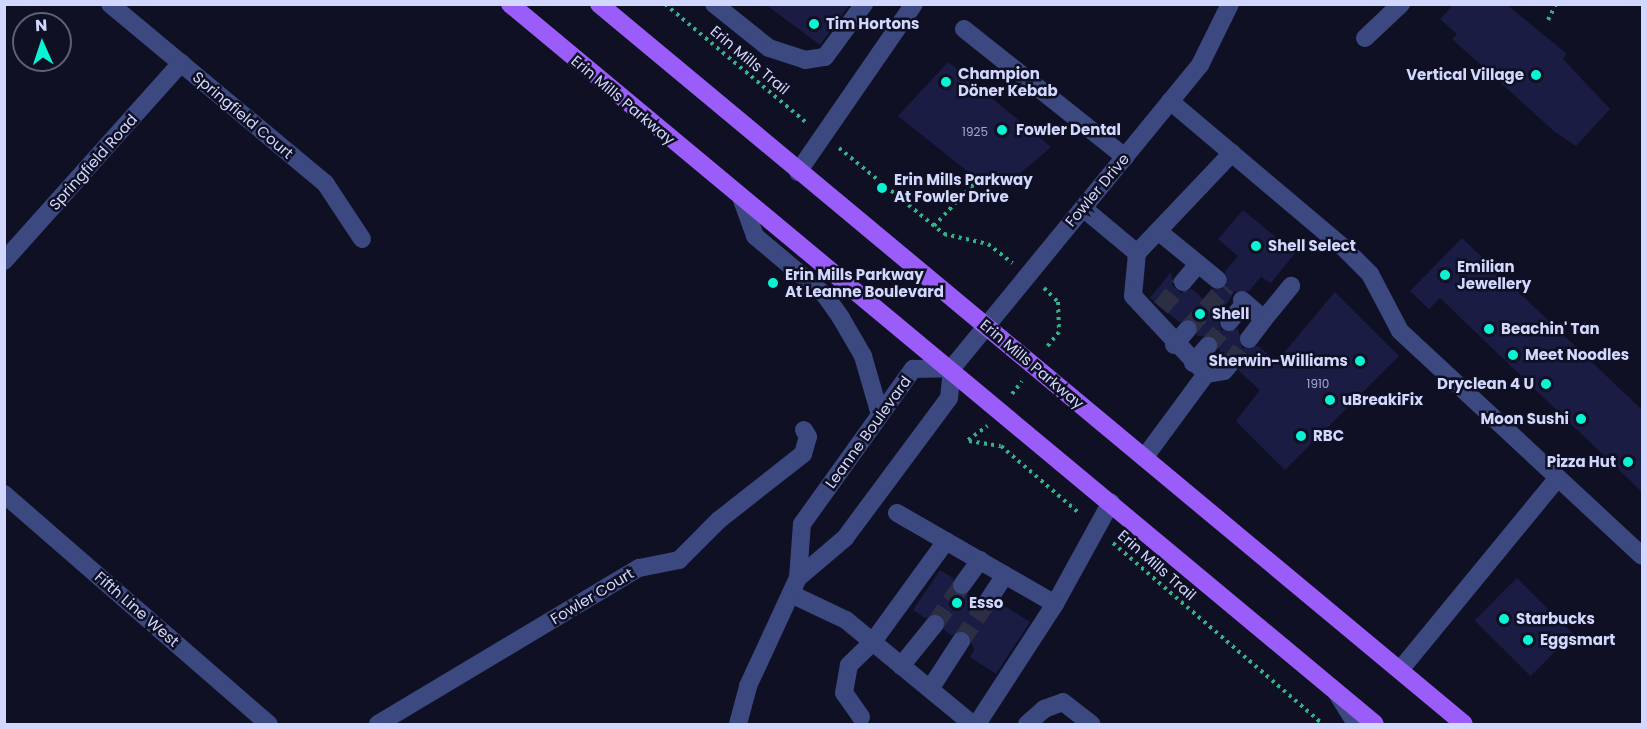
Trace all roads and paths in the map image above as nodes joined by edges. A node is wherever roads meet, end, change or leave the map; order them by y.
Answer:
1 (110, 4) edge
2 (510, 4) edge
3 (598, 4) edge
4 (665, 4) edge
5 (714, 4) edge
6 (864, 4) edge
7 (914, 4) edge
8 (1230, 4) edge
9 (1401, 4) edge
10 (1556, 4) edge
11 (1548, 20) dead end
12 (964, 30) dead end
13 (1365, 38) dead end
14 (181, 63) junction
15 (1170, 101) junction
16 (793, 111) dead end
17 (840, 150) dead end
18 (1232, 153) junction
19 (1125, 157) junction
20 (798, 172) junction
21 (1025, 187) dead end
22 (742, 200) junction
23 (1083, 207) junction
24 (934, 226) junction
25 (1158, 231) junction
26 (362, 239) dead end
27 (987, 244) dead end
28 (1137, 253) junction
29 (4, 261) edge
30 (1198, 264) junction
31 (1218, 280) dead end
32 (1183, 282) tunnel mouth
33 (1042, 286) dead end
34 (1291, 286) dead end
35 (1264, 318) junction
36 (1229, 322) tunnel mouth
37 (986, 326) junction
38 (1188, 329) tunnel mouth
39 (1059, 332) dead end
40 (1249, 339) tunnel mouth
41 (1174, 345) junction
42 (1209, 346) tunnel mouth
43 (1230, 364) tunnel mouth
44 (951, 368) junction
45 (1200, 368) junction
46 (880, 415) junction
47 (986, 427) dead end
48 (804, 430) dead end
49 (1144, 458) junction
50 (1557, 479) junction
51 (4, 494) edge
52 (1111, 502) junction
53 (897, 513) dead end
54 (1094, 526) junction
55 (946, 541) junction
56 (1642, 556) edge
57 (980, 560) junction
58 (1005, 575) junction
59 (962, 585) tunnel mouth
60 (795, 586) junction
61 (988, 601) tunnel mouth
62 (1055, 604) junction
63 (935, 624) tunnel mouth
64 (961, 641) tunnel mouth
65 (872, 643) junction
66 (901, 666) junction
67 (1400, 670) junction
68 (930, 689) junction
69 (1336, 691) junction
70 (861, 717) dead end
71 (269, 724) edge
72 (378, 724) edge
73 (738, 724) edge
74 (972, 724) edge
75 (977, 724) edge
76 (1027, 724) edge
77 (1090, 724) edge
78 (1323, 724) edge
79 (1356, 724) edge
80 (1375, 724) edge
81 (1464, 724) edge

1 - 14 street, Springfield Court
2 - 22 main road, Erin Mills Parkway
3 - 20 main road, Erin Mills Parkway
4 - 16 path, Erin Mills Trail
5 - 6 street
7 - 20 street
8 - 15 street, Fowler Drive
9 - 13 street
10 - 11 path
12 - 19 street
14 - 26 street, Springfield Court
14 - 29 street, Springfield Road
15 - 18 street
15 - 19 street, Fowler Drive
17 - 24 path
18 - 25 street
18 - 50 street
19 - 23 street, Fowler Drive
20 - 37 main road, Erin Mills Parkway
21 - 24 path
22 - 44 main road, Erin Mills Parkway
22 - 46 street
23 - 28 street
23 - 37 street, Fowler Drive
24 - 27 path
25 - 28 street
25 - 30 street
28 - 41 street
30 - 31 street
30 - 32 street
33 - 39 path
34 - 35 street
35 - 36 street
35 - 40 street
37 - 44 street, Fowler Drive
37 - 49 main road, Erin Mills Parkway
38 - 41 street
41 - 45 street
42 - 45 street
43 - 45 street
44 - 46 street, Leanne Boulevard
44 - 52 main road, Erin Mills Parkway
44 - 60 street, Leanne Boulevard
45 - 49 street
46 - 60 street, Leanne Boulevard
47 - 54 path, Erin Mills Trail
48 - 72 street, Fowler Court
49 - 67 main road, Erin Mills Parkway
50 - 56 street
50 - 67 street
51 - 71 street, Fifth Line West
52 - 54 street
52 - 69 main road, Erin Mills Parkway
53 - 55 street
54 - 62 street
54 - 78 path, Erin Mills Trail
55 - 57 street
55 - 65 street
57 - 58 street
57 - 59 street
58 - 61 street
58 - 62 street
60 - 65 street
60 - 73 street, Leanne Boulevard
62 - 75 street
63 - 66 street
64 - 68 street
65 - 66 street
65 - 70 street
66 - 68 street
67 - 81 main road, Erin Mills Parkway
68 - 74 street
69 - 79 street
69 - 80 main road, Erin Mills Parkway
76 - 77 street

